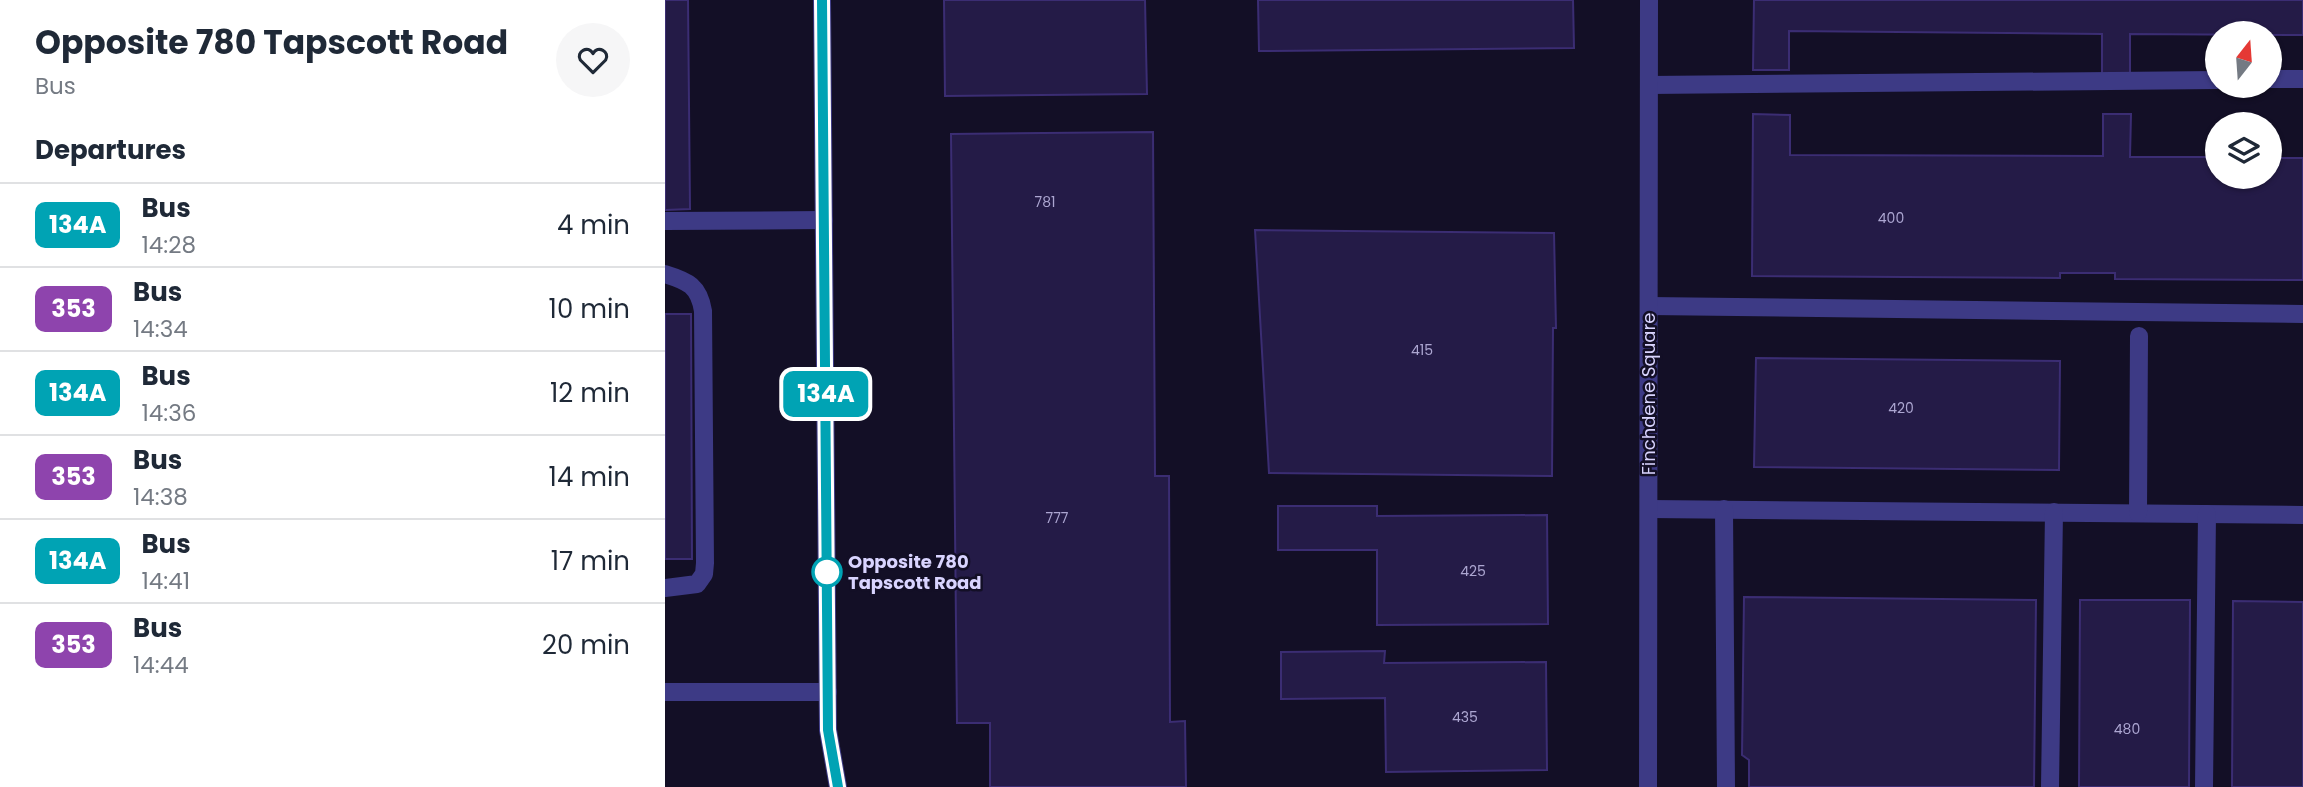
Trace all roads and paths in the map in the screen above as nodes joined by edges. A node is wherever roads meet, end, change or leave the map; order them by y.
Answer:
1 (822, 0) edge
2 (1649, 0) edge
3 (2282, 79) edge
4 (2303, 79) edge
5 (2205, 80) edge
6 (1649, 85) junction
7 (824, 220) junction
8 (665, 222) edge
9 (665, 274) edge
10 (1649, 306) junction
11 (2303, 314) edge
12 (2139, 337) dead end
13 (1649, 509) junction
14 (1724, 509) junction
15 (2054, 512) junction
16 (2138, 513) junction
17 (2207, 514) junction
18 (2303, 515) edge
19 (665, 587) edge
20 (665, 692) edge
21 (828, 692) junction
22 (838, 787) edge
23 (1648, 787) edge
24 (1726, 787) edge
25 (2050, 787) edge
26 (2204, 787) edge

1 - 7 street
2 - 6 street, Finchdene Square
3 - 4 street
5 - 6 street
6 - 10 street, Finchdene Square
7 - 8 street
7 - 21 street
9 - 19 street
10 - 11 street
10 - 13 street, Finchdene Square
12 - 16 street
13 - 14 street
13 - 23 street, Finchdene Square
14 - 15 street
14 - 24 street
15 - 16 street
15 - 25 street
16 - 17 street
17 - 18 street
17 - 26 street
20 - 21 street
21 - 22 street

